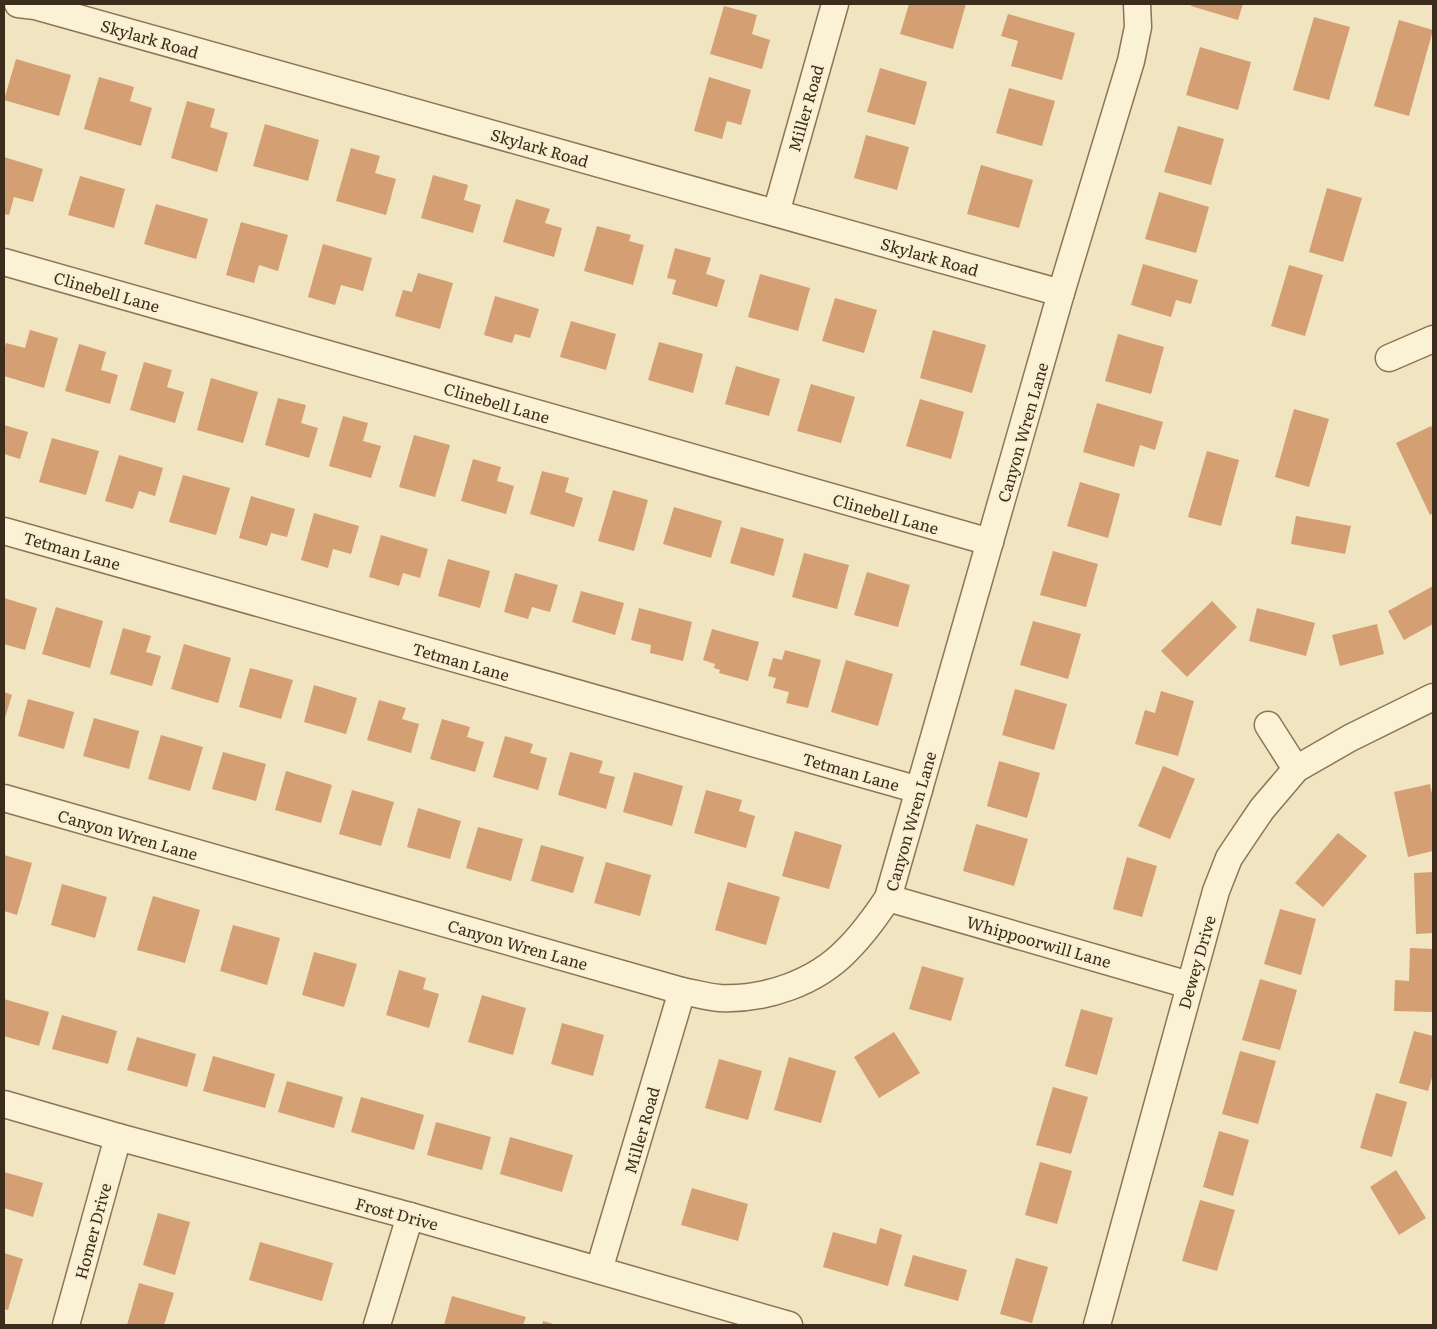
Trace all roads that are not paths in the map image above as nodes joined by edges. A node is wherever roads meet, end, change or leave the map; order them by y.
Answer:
1 (18, 4) edge
2 (836, 4) edge
3 (1137, 4) edge
4 (776, 213) junction
5 (4, 262) edge
6 (1061, 293) junction
7 (1433, 339) edge
8 (1389, 358) dead end
9 (4, 531) edge
10 (990, 542) junction
11 (1433, 697) edge
12 (1268, 725) dead end
13 (1296, 769) junction
14 (919, 790) junction
15 (4, 798) edge
16 (888, 898) junction
17 (1189, 986) junction
18 (682, 991) junction
19 (4, 1104) edge
20 (118, 1138) junction
21 (410, 1216) junction
22 (599, 1270) junction
23 (777, 1324) edge
24 (66, 1325) edge
25 (378, 1325) edge
26 (1097, 1325) edge

1 - 4 street, Skylark Road
2 - 4 street, Miller Road
3 - 6 street, Canyon Wren Lane
4 - 6 street, Skylark Road
5 - 10 street, Clinebell Lane
6 - 10 street, Canyon Wren Lane
7 - 8 street
9 - 14 street, Tetman Lane
10 - 14 street, Canyon Wren Lane
11 - 13 street, Dewey Drive
12 - 13 street
13 - 17 street, Dewey Drive
14 - 16 street, Canyon Wren Lane
15 - 18 street, Canyon Wren Lane
16 - 17 street, Whippoorwill Lane
16 - 18 street, Canyon Wren Lane
17 - 26 street, Dewey Drive
18 - 22 street, Miller Road
19 - 20 street, Frost Drive
20 - 21 street, Frost Drive
20 - 24 street, Homer Drive
21 - 22 street, Frost Drive
21 - 25 street
22 - 23 street, Frost Drive

